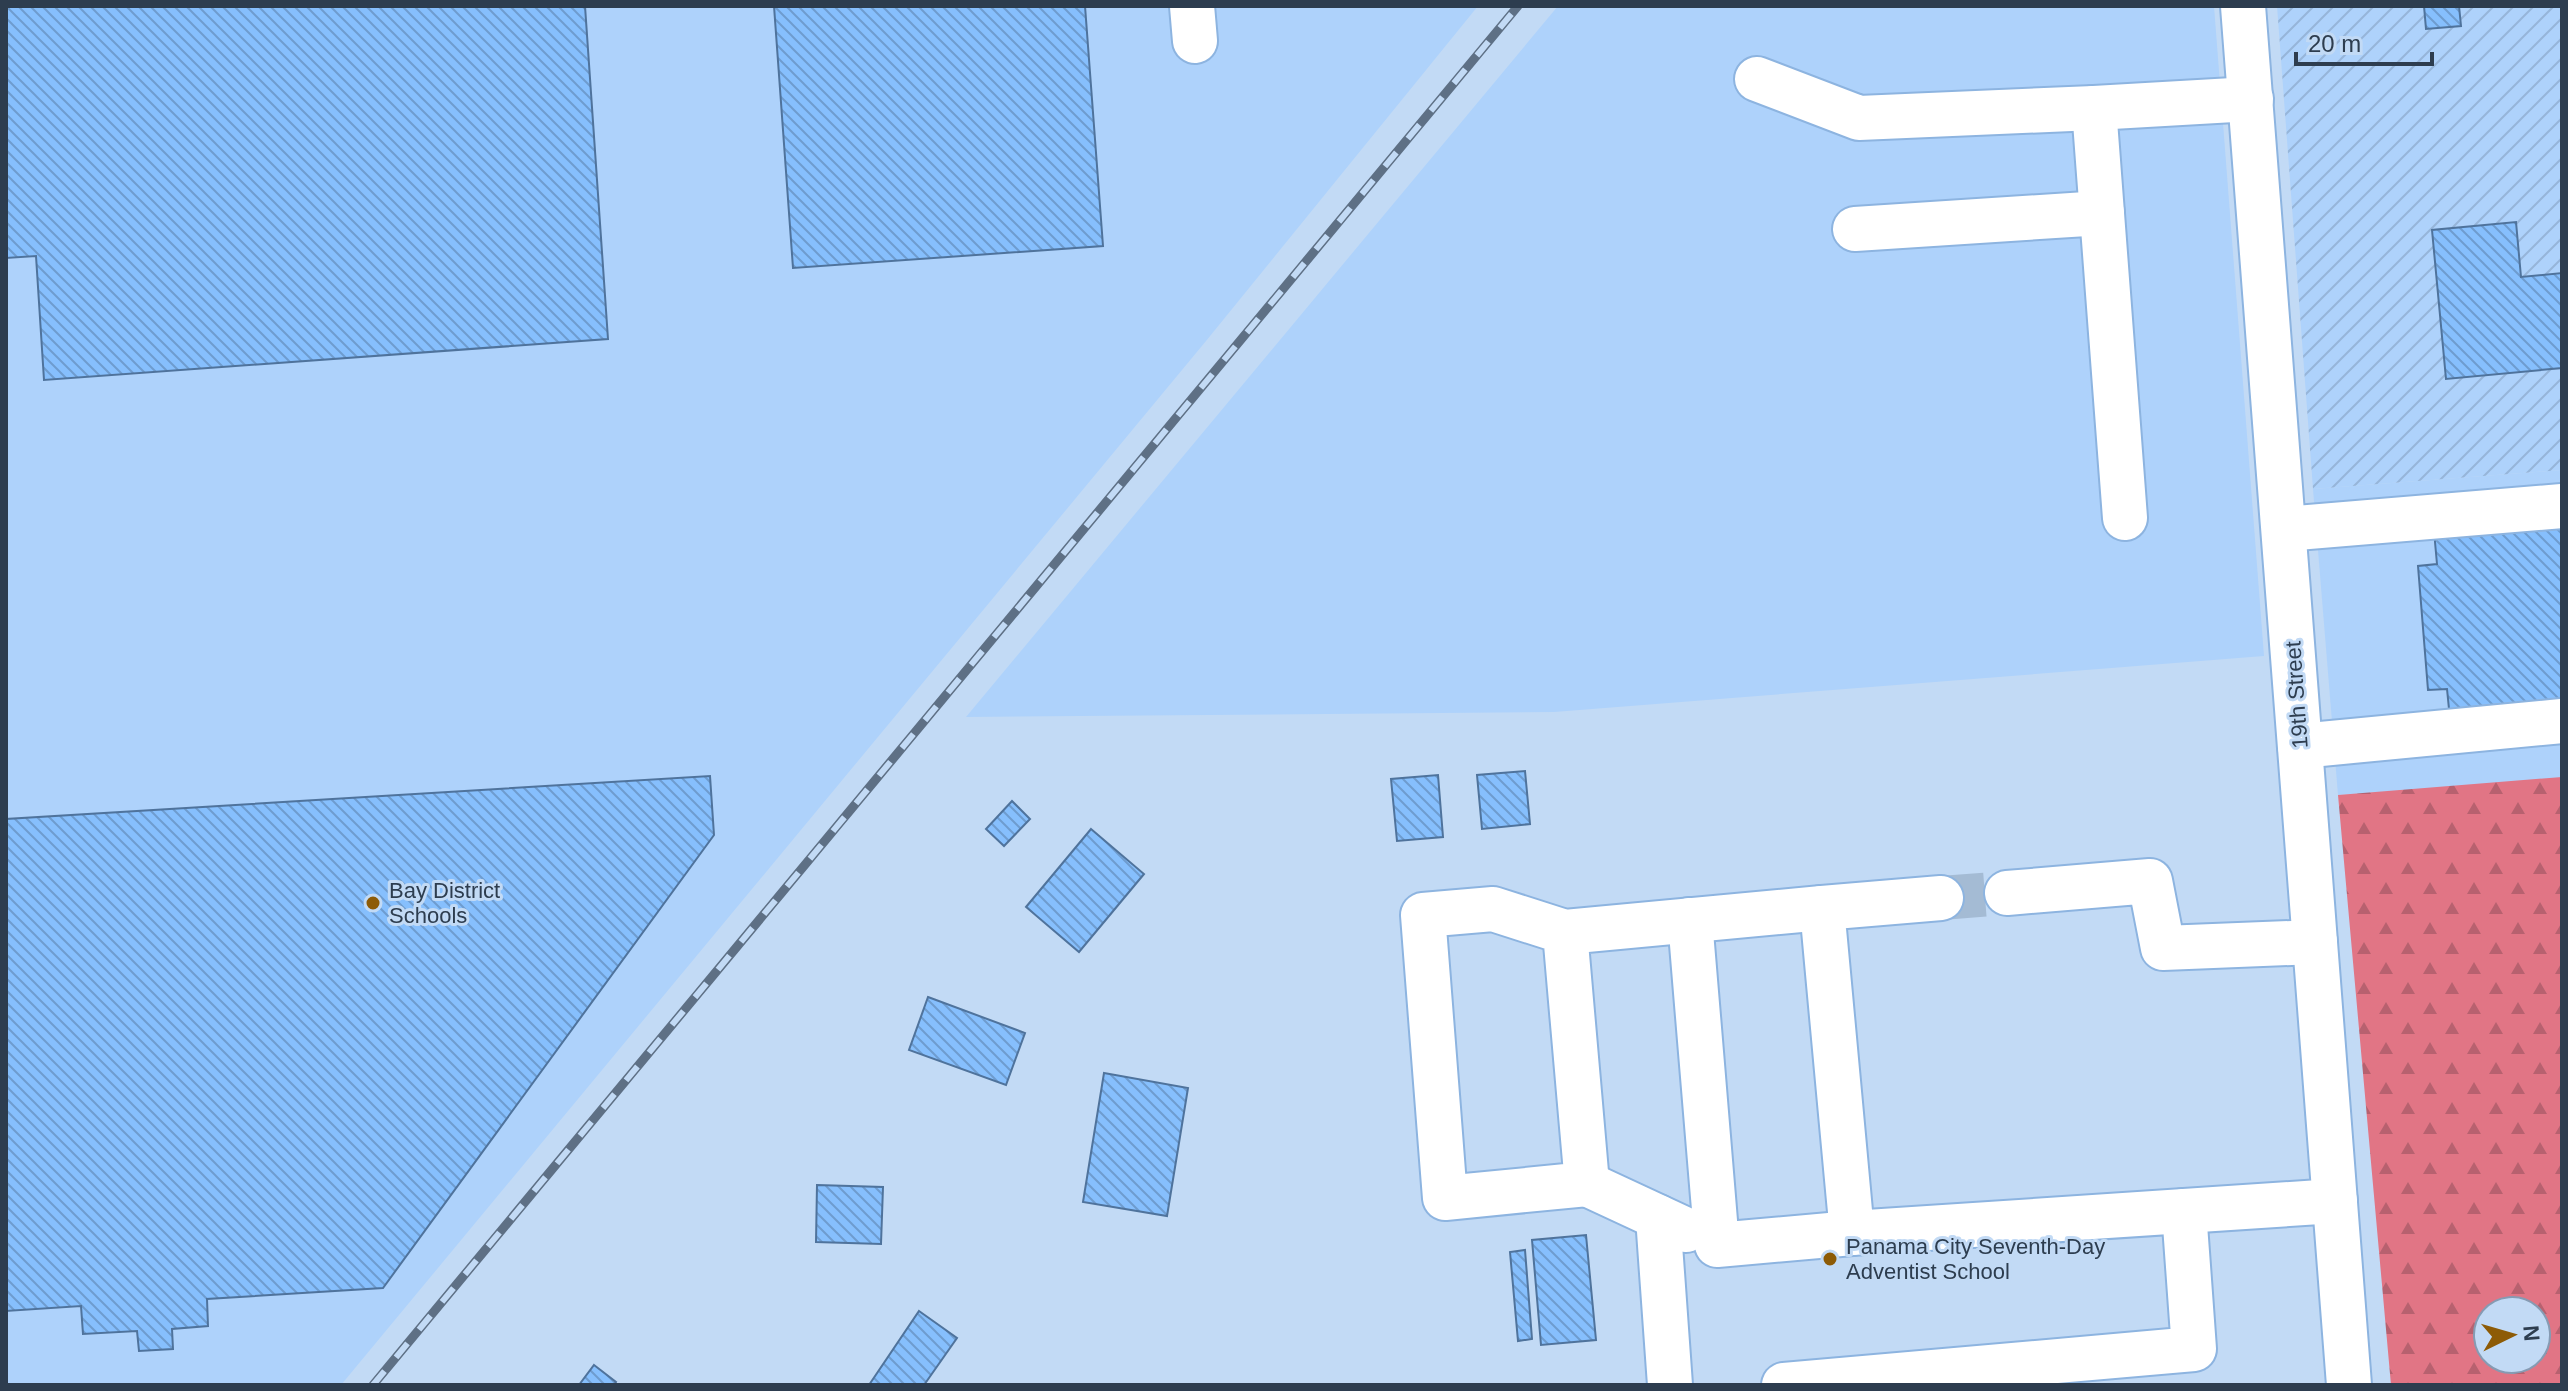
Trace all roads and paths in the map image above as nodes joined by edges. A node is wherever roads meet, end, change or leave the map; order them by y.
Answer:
1 (2243, 6) edge
2 (1757, 79) dead end
3 (2251, 99) junction
4 (2094, 108) junction
5 (2102, 213) junction
6 (1855, 229) dead end
7 (2562, 506) edge
8 (2125, 518) dead end
9 (2284, 529) junction
10 (2562, 721) edge
11 (2300, 746) junction
12 (2007, 893) tunnel mouth
13 (1941, 898) tunnel mouth
14 (1822, 908) junction
15 (1690, 920) junction
16 (1565, 932) junction
17 (2315, 942) junction
18 (1587, 1184) junction
19 (2335, 1201) junction
20 (2184, 1211) junction
21 (1658, 1217) junction
22 (1852, 1233) junction
23 (1717, 1245) junction
24 (1670, 1385) edge
25 (1784, 1385) edge
26 (2349, 1385) edge

1 - 3 main road, 19th Street
2 - 4 main road
3 - 4 main road
3 - 9 main road, 19th Street
4 - 5 main road
5 - 6 main road
5 - 8 main road
7 - 9 main road
9 - 11 main road, 19th Street
10 - 11 main road
11 - 17 main road, 19th Street
12 - 17 main road
13 - 14 main road
14 - 15 main road
14 - 22 main road
15 - 16 main road
15 - 23 main road
16 - 18 main road
16 - 18 main road
17 - 19 main road, 19th Street
18 - 21 main road
19 - 20 main road
19 - 26 main road, 19th Street
20 - 22 main road
20 - 25 main road
21 - 23 main road
21 - 24 main road
22 - 23 main road

